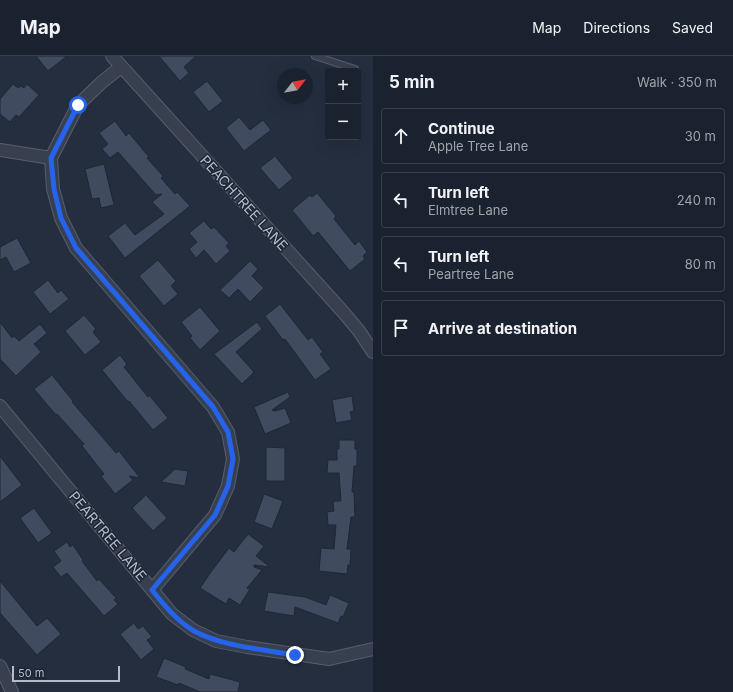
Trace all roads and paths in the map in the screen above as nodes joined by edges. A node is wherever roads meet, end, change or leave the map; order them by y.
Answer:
1 (112, 56) edge
2 (315, 56) edge
3 (121, 67) junction
4 (352, 68) edge
5 (0, 150) edge
6 (51, 158) junction
7 (373, 352) edge
8 (0, 406) edge
9 (152, 590) junction
10 (373, 649) edge
11 (0, 666) edge
12 (12, 692) edge

1 - 3 street, PEACHTREE LANE
2 - 4 lane
3 - 6 street
3 - 7 street, PEACHTREE LANE
5 - 6 street
6 - 9 street
8 - 9 street, PEARTREE LANE
9 - 10 street, PEARTREE LANE
11 - 12 street

